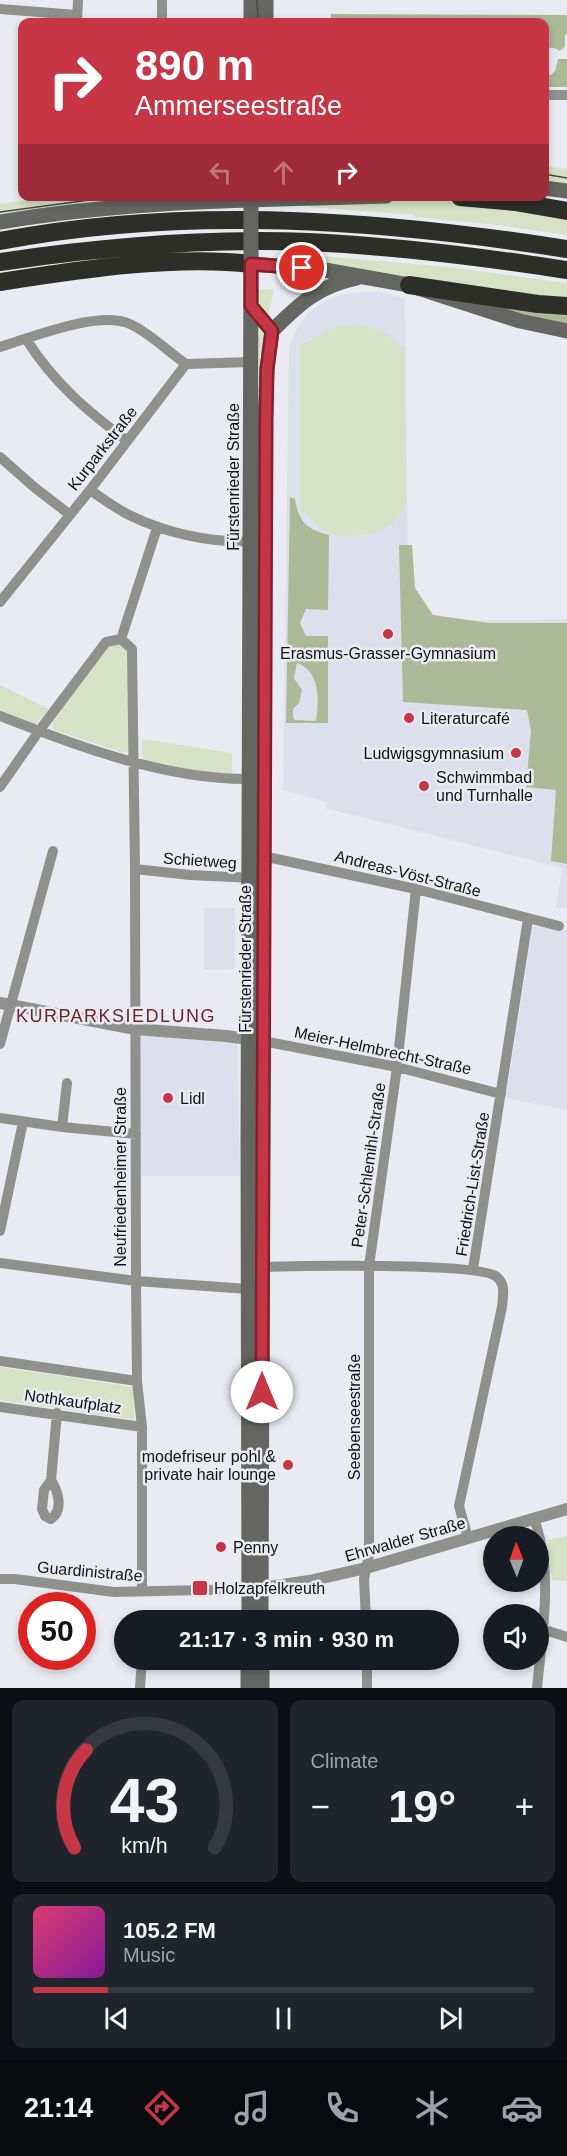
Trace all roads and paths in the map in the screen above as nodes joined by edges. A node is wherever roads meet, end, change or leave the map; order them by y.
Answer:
1 (78, 0) edge
2 (162, 0) edge
3 (251, 0) edge
4 (266, 0) edge
5 (0, 9) edge
6 (69, 18) edge
7 (77, 18) edge
8 (162, 18) edge
9 (251, 18) edge
10 (266, 18) edge
11 (549, 95) edge
12 (567, 95) edge
13 (549, 189) edge
14 (567, 191) edge
15 (228, 201) edge
16 (251, 201) edge
17 (504, 201) edge
18 (567, 211) edge
19 (0, 222) edge
20 (0, 241) edge
21 (567, 249) edge
22 (251, 261) junction
23 (0, 262) edge
24 (567, 270) edge
25 (363, 277) junction
26 (0, 282) edge
27 (409, 285) junction
28 (251, 306) junction
29 (567, 306) edge
30 (272, 331) junction
31 (567, 331) edge
32 (26, 339) junction
33 (0, 347) edge
34 (251, 362) junction
35 (186, 363) junction
36 (126, 440) junction
37 (0, 457) edge
38 (90, 490) junction
39 (69, 514) junction
40 (157, 528) junction
41 (250, 542) junction
42 (0, 602) edge
43 (121, 639) junction
44 (0, 716) edge
45 (39, 731) junction
46 (134, 762) junction
47 (249, 779) junction
48 (0, 787) edge
49 (53, 851) dead end
50 (256, 855) junction
51 (135, 869) junction
52 (256, 878) junction
53 (416, 889) junction
54 (528, 919) junction
55 (559, 926) dead end
56 (5, 1004) edge
57 (135, 1029) junction
58 (256, 1040) junction
59 (0, 1044) edge
60 (397, 1067) junction
61 (67, 1083) dead end
62 (501, 1094) junction
63 (0, 1118) edge
64 (23, 1122) junction
65 (62, 1127) junction
66 (136, 1134) junction
67 (0, 1231) edge
68 (0, 1263) edge
69 (369, 1266) junction
70 (262, 1267) junction
71 (474, 1269) junction
72 (136, 1281) junction
73 (248, 1289) junction
74 (0, 1361) edge
75 (137, 1381) junction
76 (0, 1407) edge
77 (57, 1413) junction
78 (142, 1426) junction
79 (51, 1480) dead end
80 (567, 1509) edge
81 (534, 1519) junction
82 (468, 1538) junction
83 (366, 1568) junction
84 (0, 1579) edge
85 (255, 1589) junction
86 (142, 1592) junction
87 (543, 1604) edge
88 (251, 1610) edge
89 (259, 1610) edge
90 (366, 1610) edge
91 (549, 1631) edge
92 (567, 1636) edge
93 (141, 1670) edge
94 (248, 1670) edge
95 (262, 1670) edge
96 (367, 1670) edge
97 (539, 1670) edge
98 (140, 1688) edge
99 (248, 1688) edge
100 (262, 1688) edge
101 (367, 1688) edge
102 (537, 1688) edge

1 - 7 street
2 - 8 street
3 - 9 main road
4 - 10 main road
5 - 6 street
11 - 12 street
13 - 14 main road
15 - 19 main road
16 - 22 main road, Fürstenrieder Straße, bridge
17 - 18 highway
20 - 21 highway
22 - 25 main road
22 - 26 highway
22 - 28 main road, Fürstenrieder Straße
23 - 24 highway
25 - 27 main road
25 - 30 main road
27 - 29 highway
27 - 31 main road
28 - 30 main road
28 - 34 main road, Fürstenrieder Straße
30 - 50 main road, Fürstenrieder Straße
32 - 33 street
32 - 35 street
32 - 36 street
34 - 35 street
34 - 41 main road, Fürstenrieder Straße
35 - 36 street, Kurparkstraße
36 - 38 street, Kurparkstraße
37 - 39 street
38 - 39 street, Kurparkstraße
38 - 40 street
39 - 42 street, Kurparkstraße
40 - 41 street
40 - 43 street
41 - 47 main road, Fürstenrieder Straße
43 - 45 street
43 - 46 street, Neufriedenheimer Straße
44 - 45 street
45 - 46 street
45 - 48 street
46 - 47 street
46 - 51 street, Neufriedenheimer Straße
47 - 50 main road, Fürstenrieder Straße
49 - 56 street
50 - 52 main road, Fürstenrieder Straße
50 - 53 street, Andreas-Vöst-Straße
51 - 52 street, Schietweg
51 - 57 street, Neufriedenheimer Straße
52 - 58 main road, Fürstenrieder Straße
53 - 54 street, Andreas-Vöst-Straße
53 - 60 street, Peter-Schlemihl-Straße
54 - 55 street, Andreas-Vöst-Straße
54 - 62 street, Friedrich-List-Straße
56 - 57 street
56 - 59 street
57 - 58 street
57 - 66 street, Neufriedenheimer Straße
58 - 60 street, Meier-Helmbrecht-Straße
58 - 70 main road, Fürstenrieder Straße
58 - 73 main road, Fürstenrieder Straße
60 - 62 street, Meier-Helmbrecht-Straße
60 - 69 street, Peter-Schlemihl-Straße
61 - 65 street
62 - 71 street, Friedrich-List-Straße
63 - 64 street
64 - 65 street
64 - 67 street
65 - 66 street
66 - 72 street, Neufriedenheimer Straße
68 - 72 street
69 - 70 street
69 - 71 street
69 - 83 street, Seebenseestraße
70 - 85 main road, Fürstenrieder Straße
71 - 82 street, Friedrich-List-Straße
72 - 73 street
72 - 75 street, Neufriedenheimer Straße
73 - 85 main road, Fürstenrieder Straße
74 - 75 street, Nothkaufplatz
75 - 78 street, Neufriedenheimer Straße
76 - 77 street, Nothkaufplatz
77 - 78 street, Nothkaufplatz
77 - 79 street
78 - 86 street, Neufriedenheimer Straße
80 - 81 street, Ehrwalder Straße
81 - 82 street, Ehrwalder Straße
81 - 87 street
82 - 83 street, Ehrwalder Straße
83 - 85 street, Ehrwalder Straße
83 - 90 street, Seebenseestraße
84 - 86 street, Guardinistraße
85 - 86 street, Guardinistraße
85 - 88 main road, Fürstenrieder Straße
85 - 89 main road, Fürstenrieder Straße
91 - 92 street
93 - 98 street
94 - 99 main road
95 - 100 main road
96 - 101 street
97 - 102 street

